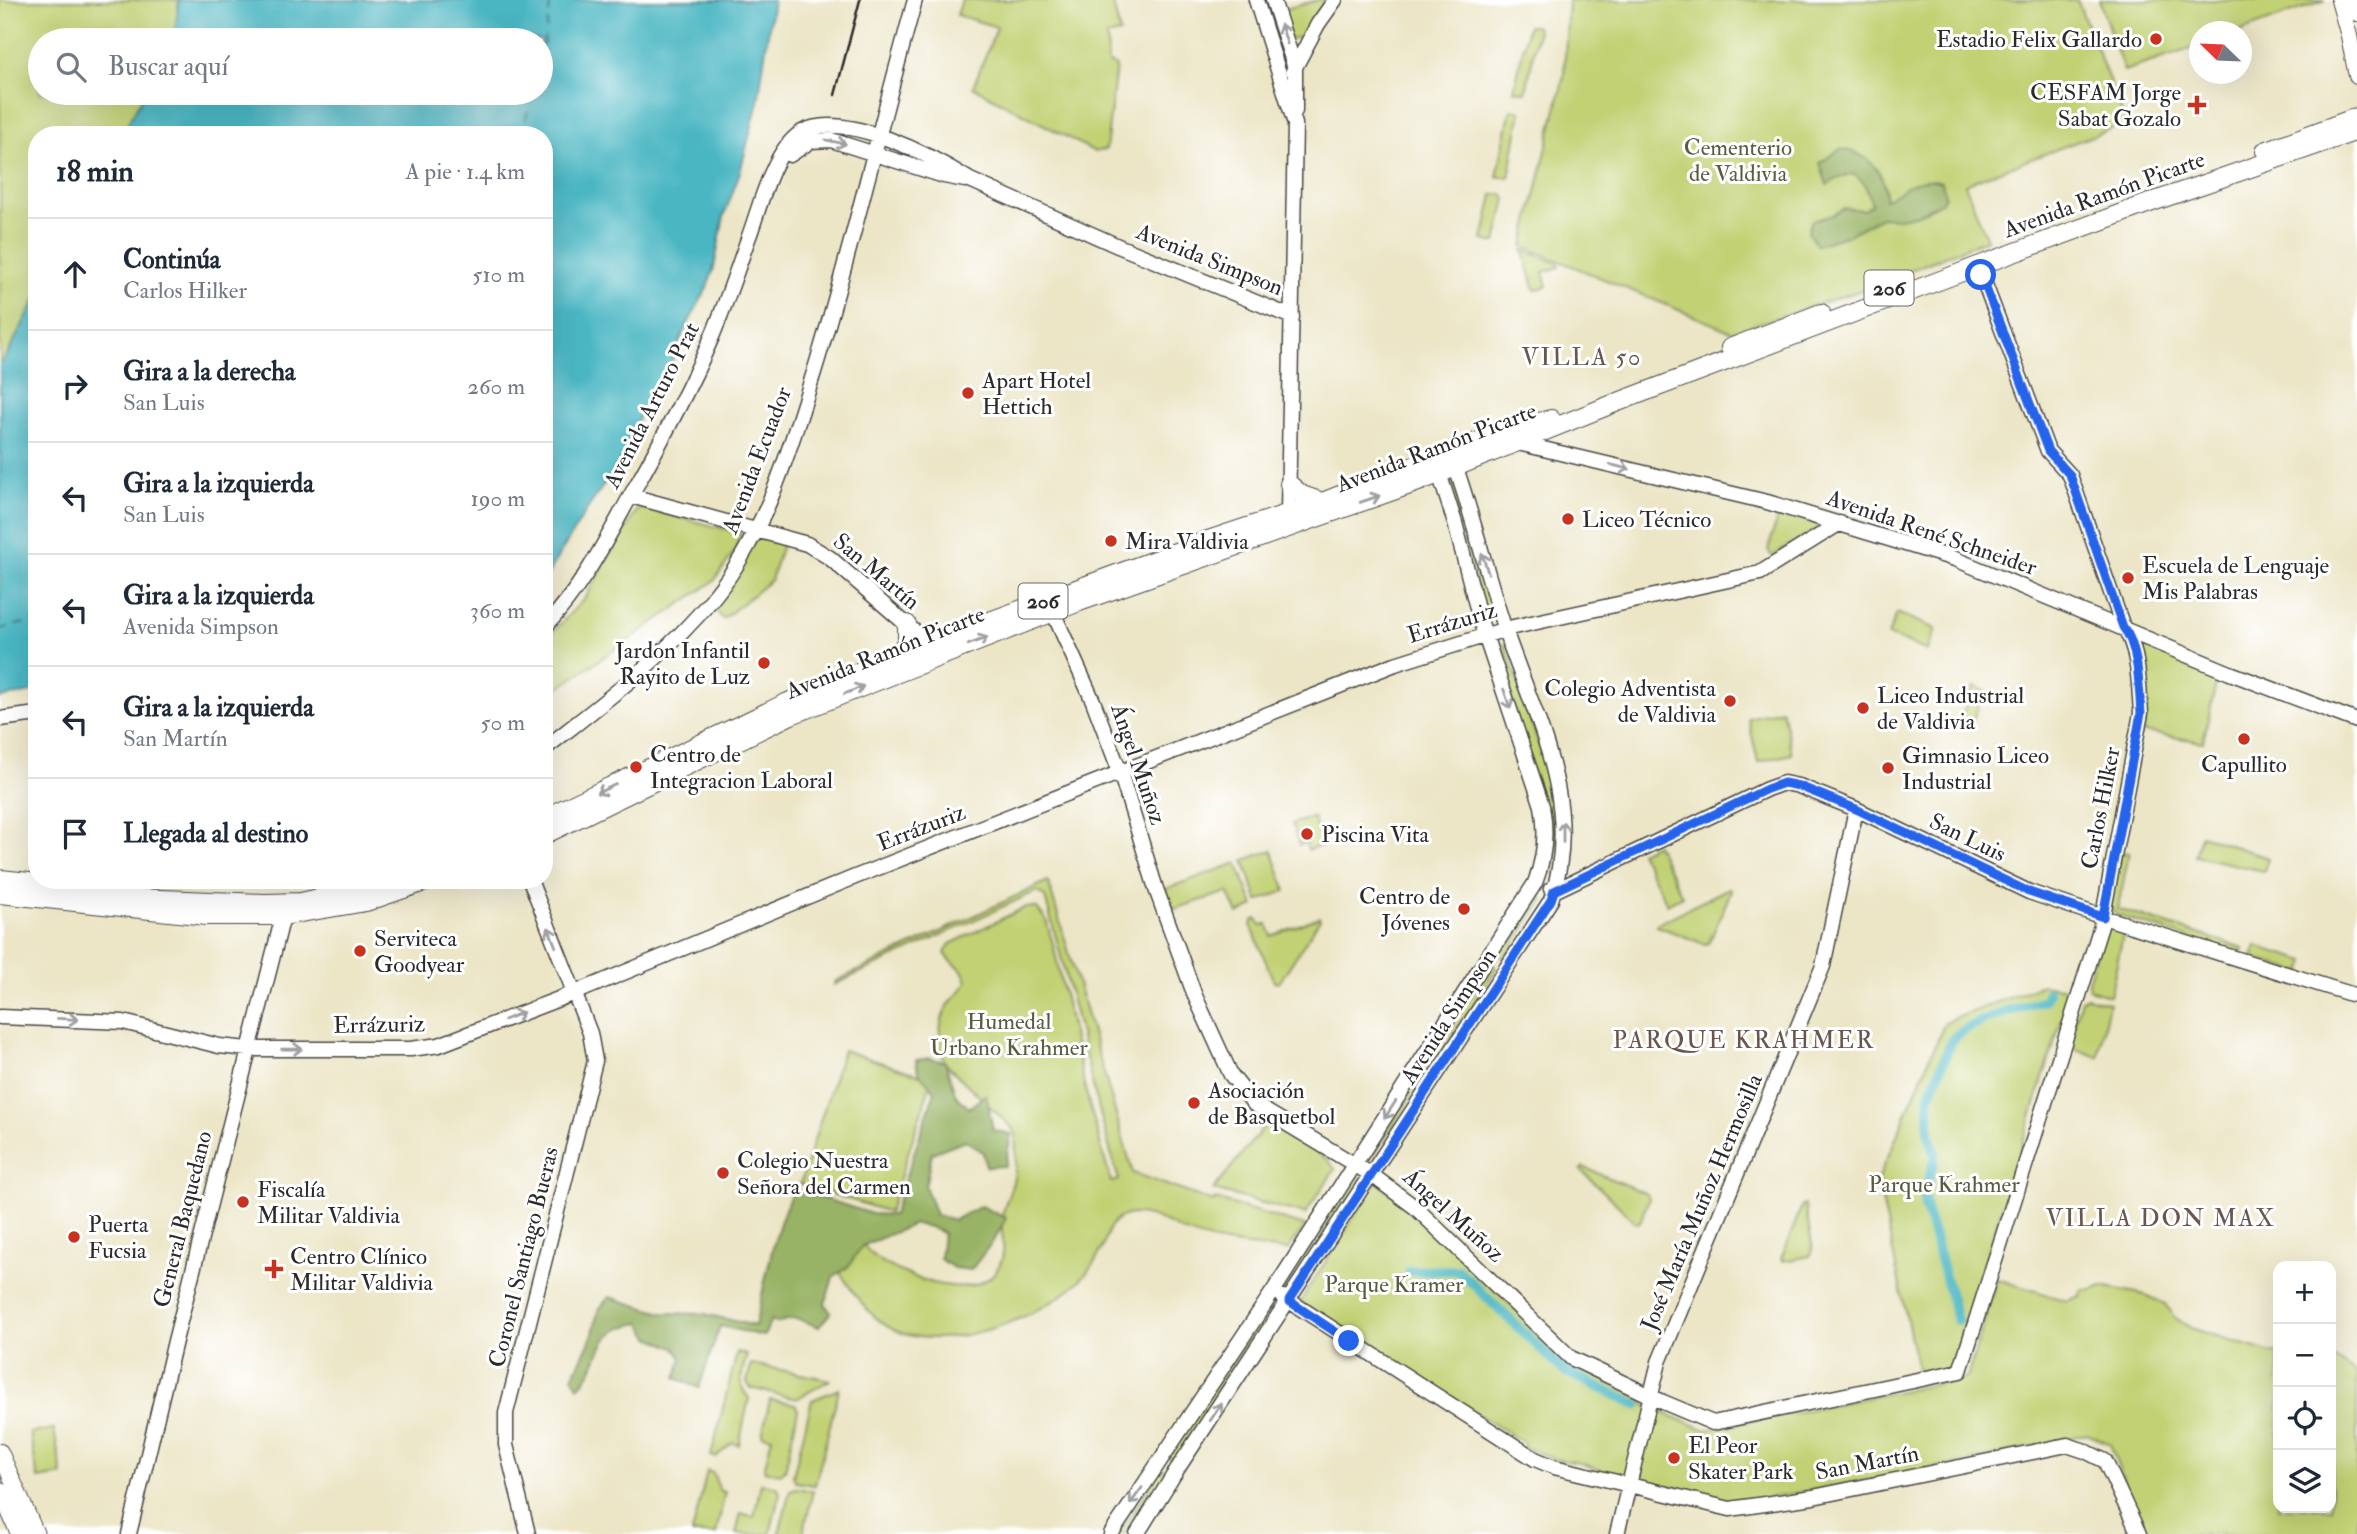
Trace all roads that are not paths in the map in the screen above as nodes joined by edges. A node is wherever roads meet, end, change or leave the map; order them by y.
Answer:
1 (915, 0) edge
2 (1256, 0) edge
3 (1273, 0) edge
4 (1335, 0) edge
5 (2339, 0) edge
6 (2353, 0) edge
7 (2357, 13) edge
8 (1296, 68) junction
9 (2357, 76) edge
10 (1281, 80) junction
11 (886, 103) junction
12 (2357, 117) edge
13 (1294, 124) junction
14 (851, 128) junction
15 (2357, 131) edge
16 (879, 135) junction
17 (874, 153) junction
18 (970, 180) junction
19 (768, 186) junction
20 (1978, 266) junction
21 (1292, 317) junction
22 (1518, 443) junction
23 (1462, 448) junction
24 (1448, 471) junction
25 (1289, 484) junction
26 (631, 496) junction
27 (1322, 502) junction
28 (1288, 514) junction
29 (1840, 523) junction
30 (758, 530) junction
31 (1260, 539) junction
32 (1053, 612) junction
33 (553, 617) edge
34 (906, 624) junction
35 (2123, 627) junction
36 (1505, 629) junction
37 (1485, 634) junction
38 (929, 643) junction
39 (953, 651) junction
40 (898, 656) junction
41 (28, 715) edge
42 (0, 719) edge
43 (2357, 721) edge
44 (553, 742) edge
45 (1120, 772) junction
46 (1856, 809) junction
47 (553, 814) edge
48 (553, 831) edge
49 (0, 879) edge
50 (28, 882) edge
51 (1535, 883) junction
52 (82, 889) edge
53 (351, 889) edge
54 (403, 889) edge
55 (534, 889) edge
56 (1554, 891) junction
57 (0, 894) edge
58 (283, 916) junction
59 (2103, 917) junction
60 (574, 993) junction
61 (2357, 996) edge
62 (0, 1017) edge
63 (248, 1049) junction
64 (1354, 1165) junction
65 (1372, 1175) junction
66 (1274, 1290) junction
67 (1289, 1301) junction
68 (1960, 1371) joint
69 (1650, 1396) junction
70 (0, 1452) edge
71 (1630, 1483) junction
72 (0, 1490) edge
73 (19, 1534) edge
74 (36, 1534) edge
75 (129, 1534) edge
76 (528, 1534) edge
77 (1111, 1534) edge
78 (1137, 1534) edge
79 (1617, 1534) edge
80 (2139, 1534) edge

1 - 11 main road
2 - 10 main road
8 -> 3 main road
4 - 8 main road
5 - 9 main road
6 - 7 main road
8 - 10 main road
8 - 13 main road
10 - 13 main road
11 - 14 main road
11 - 16 main road, Avenida Ecuador
12 - 23 highway, Avenida Ramón Picarte / 206
13 - 21 main road
14 - 16 main road, Avenida Arturo Prat
14 - 19 main road, Avenida Arturo Prat
15 - 20 highway, Avenida Ramón Picarte / 206
16 - 17 main road, Avenida Ecuador
16 - 18 main road, Avenida Simpson
17 - 18 main road, Avenida Simpson
19 -> 17 main road, Avenida Arturo Prat
17 - 30 main road, Avenida Ecuador
18 - 21 main road, Avenida Simpson
19 - 26 main road, Avenida Arturo Prat
20 - 22 highway, Avenida Ramón Picarte / 206
20 - 35 main road, Carlos Hilker
21 - 25 main road, Avenida Simpson
22 - 24 highway, Avenida Ramón Picarte / 206
22 -> 29 main road, Avenida René Schneider
23 - 24 highway
23 - 27 highway, Avenida Ramón Picarte / 206
31 -> 24 highway, Avenida Ramón Picarte / 206
36 -> 24 main road, Avenida Simpson
24 - 37 main road, Avenida Simpson
25 - 27 highway
25 - 28 main road, Avenida Simpson
26 - 30 main road, San Martín
26 - 33 main road, Avenida Arturo Prat
27 - 28 highway, Avenida Ramón Picarte / 206
28 - 31 highway
28 - 38 highway, Avenida Ramón Picarte / 206
29 - 35 main road, Avenida René Schneider
29 - 36 main road, Errázuriz
30 - 34 main road, San Martín
30 - 44 main road, Avenida Ecuador
31 - 32 highway, Avenida Ramón Picarte / 206
39 -> 32 highway, Avenida Ramón Picarte / 206
32 - 45 main road, Ángel Muñoz
34 - 38 main road, San Martín
34 - 40 highway
35 - 43 main road, Avenida René Schneider
35 - 59 main road, Carlos Hilker
36 - 37 main road, Errázuriz
56 -> 36 main road, Avenida Simpson
37 - 45 main road, Errázuriz
37 -> 51 main road, Avenida Simpson
38 - 39 highway
38 - 40 highway, Avenida Ramón Picarte / 206
48 -> 39 highway, Avenida Ramón Picarte / 206
40 -> 47 highway, Avenida Ramón Picarte / 206
41 - 42 main road
45 - 60 main road, Errázuriz
45 - 64 main road, Ángel Muñoz
46 - 56 main road, San Luis
46 - 59 main road, San Luis
46 - 69 main road, José María Muñoz Hermosilla
49 - 50 highway
51 - 56 main road
51 -> 64 main road, Avenida Simpson
52 - 53 highway
54 - 58 highway
60 -> 55 main road, Coronel Santiago Bueras
56 - 65 main road, Avenida Simpson
57 - 58 highway
58 - 63 main road, General Baquedano
59 - 61 main road, San Luis
59 - 68 main road, Carlos Hilker
63 -> 60 main road, Errázuriz
60 - 76 main road, Coronel Santiago Bueras
62 -> 63 main road, Errázuriz
63 - 75 main road, General Baquedano
64 - 65 main road, Ángel Muñoz
64 - 66 main road, Avenida Simpson
65 - 67 main road, Avenida Simpson
65 - 69 main road, Ángel Muñoz
66 - 67 main road, San Martín
66 -> 77 main road, Avenida Simpson
67 - 71 main road, San Martín
78 -> 67 main road, Avenida Simpson
68 - 69 main road, Ángel Muñoz
69 - 71 main road, José María Muñoz Hermosilla
70 - 74 main road
71 - 79 main road, José María Muñoz Hermosilla
71 - 80 main road, San Martín
72 - 73 main road

